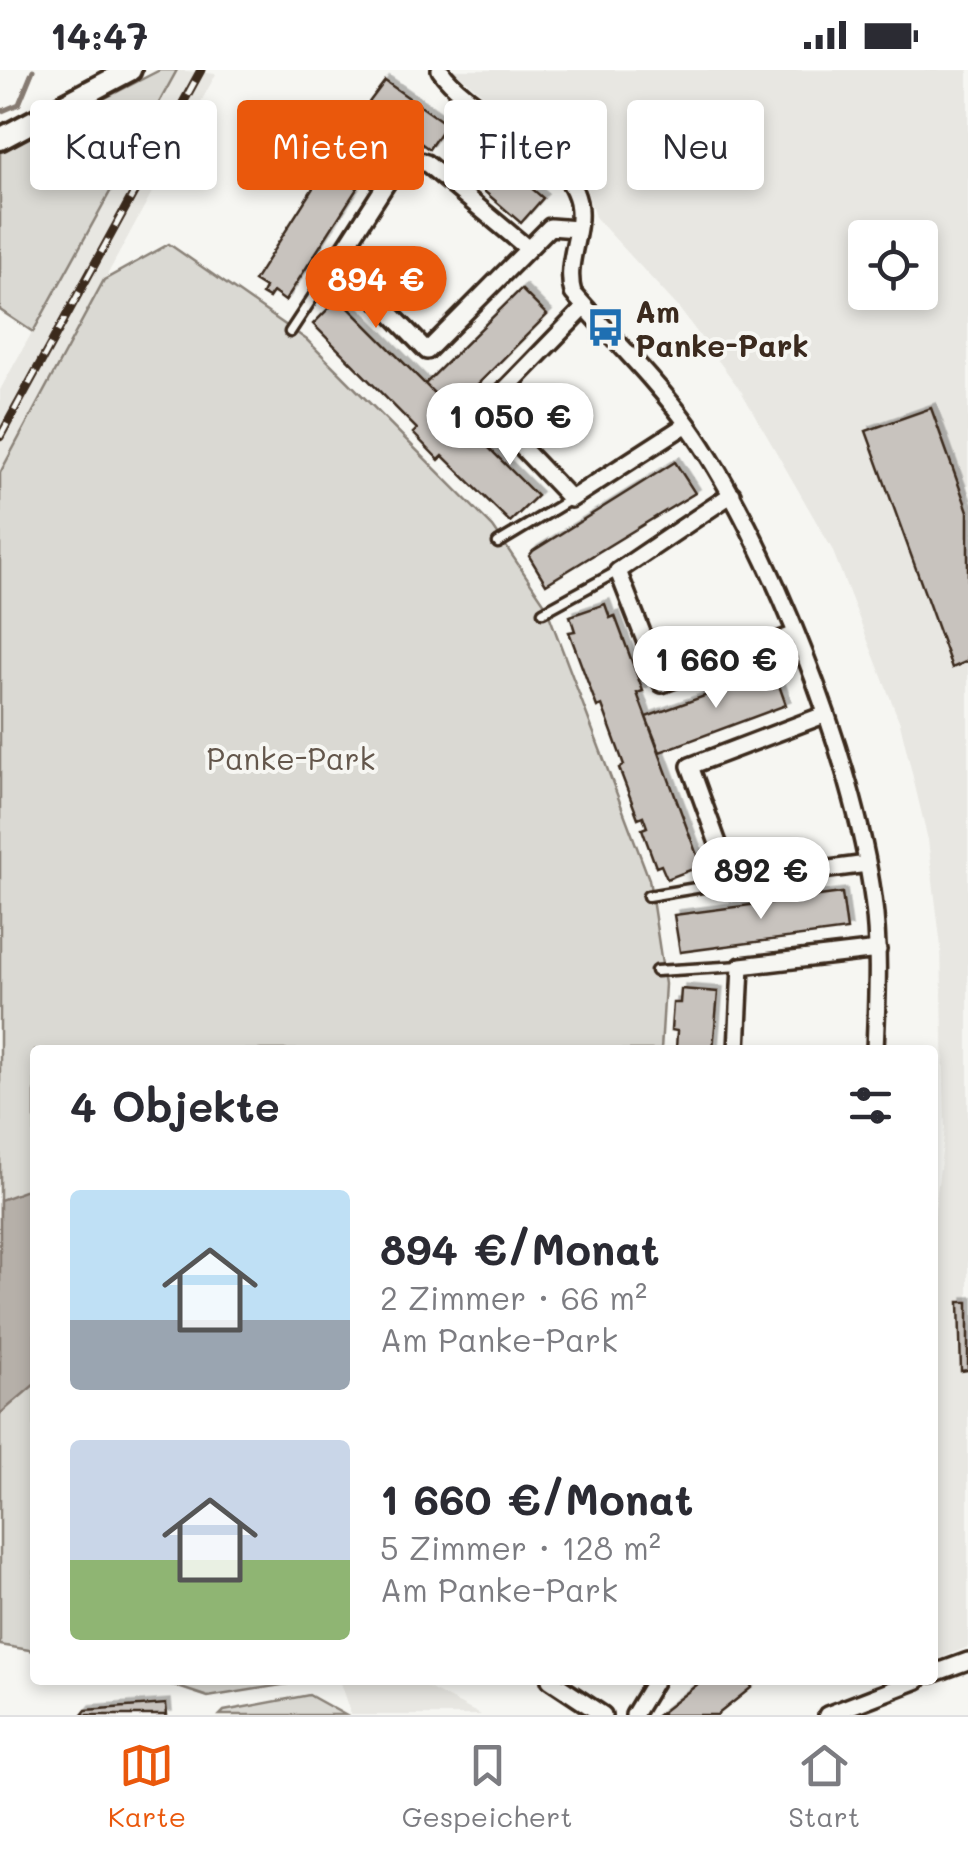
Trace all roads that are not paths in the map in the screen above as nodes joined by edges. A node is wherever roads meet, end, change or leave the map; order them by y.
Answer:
1 (130, 70) edge
2 (440, 70) edge
3 (0, 139) edge
4 (424, 162) edge
5 (382, 190) edge
6 (577, 229) junction
7 (526, 247) junction
8 (338, 260) junction
9 (585, 307) junction
10 (290, 332) dead end
11 (687, 424) junction
12 (732, 494) junction
13 (571, 499) junction
14 (498, 543) dead end
15 (618, 571) junction
16 (543, 612) dead end
17 (794, 635) junction
18 (824, 714) junction
19 (868, 864) junction
20 (732, 882) junction
21 (648, 896) dead end
22 (878, 950) junction
23 (740, 966) junction
24 (656, 971) dead end
25 (736, 1045) edge
26 (876, 1045) edge
27 (968, 1660) edge
28 (938, 1672) edge
29 (558, 1685) edge
30 (652, 1685) edge
31 (905, 1685) edge
32 (603, 1715) edge
33 (634, 1715) edge
34 (827, 1715) edge

1 - 3 street
2 - 6 street
4 - 7 street
5 - 8 street
6 - 7 street
6 - 9 street
7 - 8 street
8 - 10 lane
9 - 11 street
9 - 13 street
11 - 12 street
11 - 13 street
12 - 15 street
12 - 17 street
13 - 14 lane
15 - 16 lane
15 - 17 street
17 - 18 street
18 - 19 street
18 - 20 street
19 - 20 street
19 - 22 street
20 - 21 lane
22 - 23 street
22 - 26 street
23 - 24 lane
23 - 25 street
27 - 28 street
29 - 32 street
30 - 33 street
31 - 34 street

